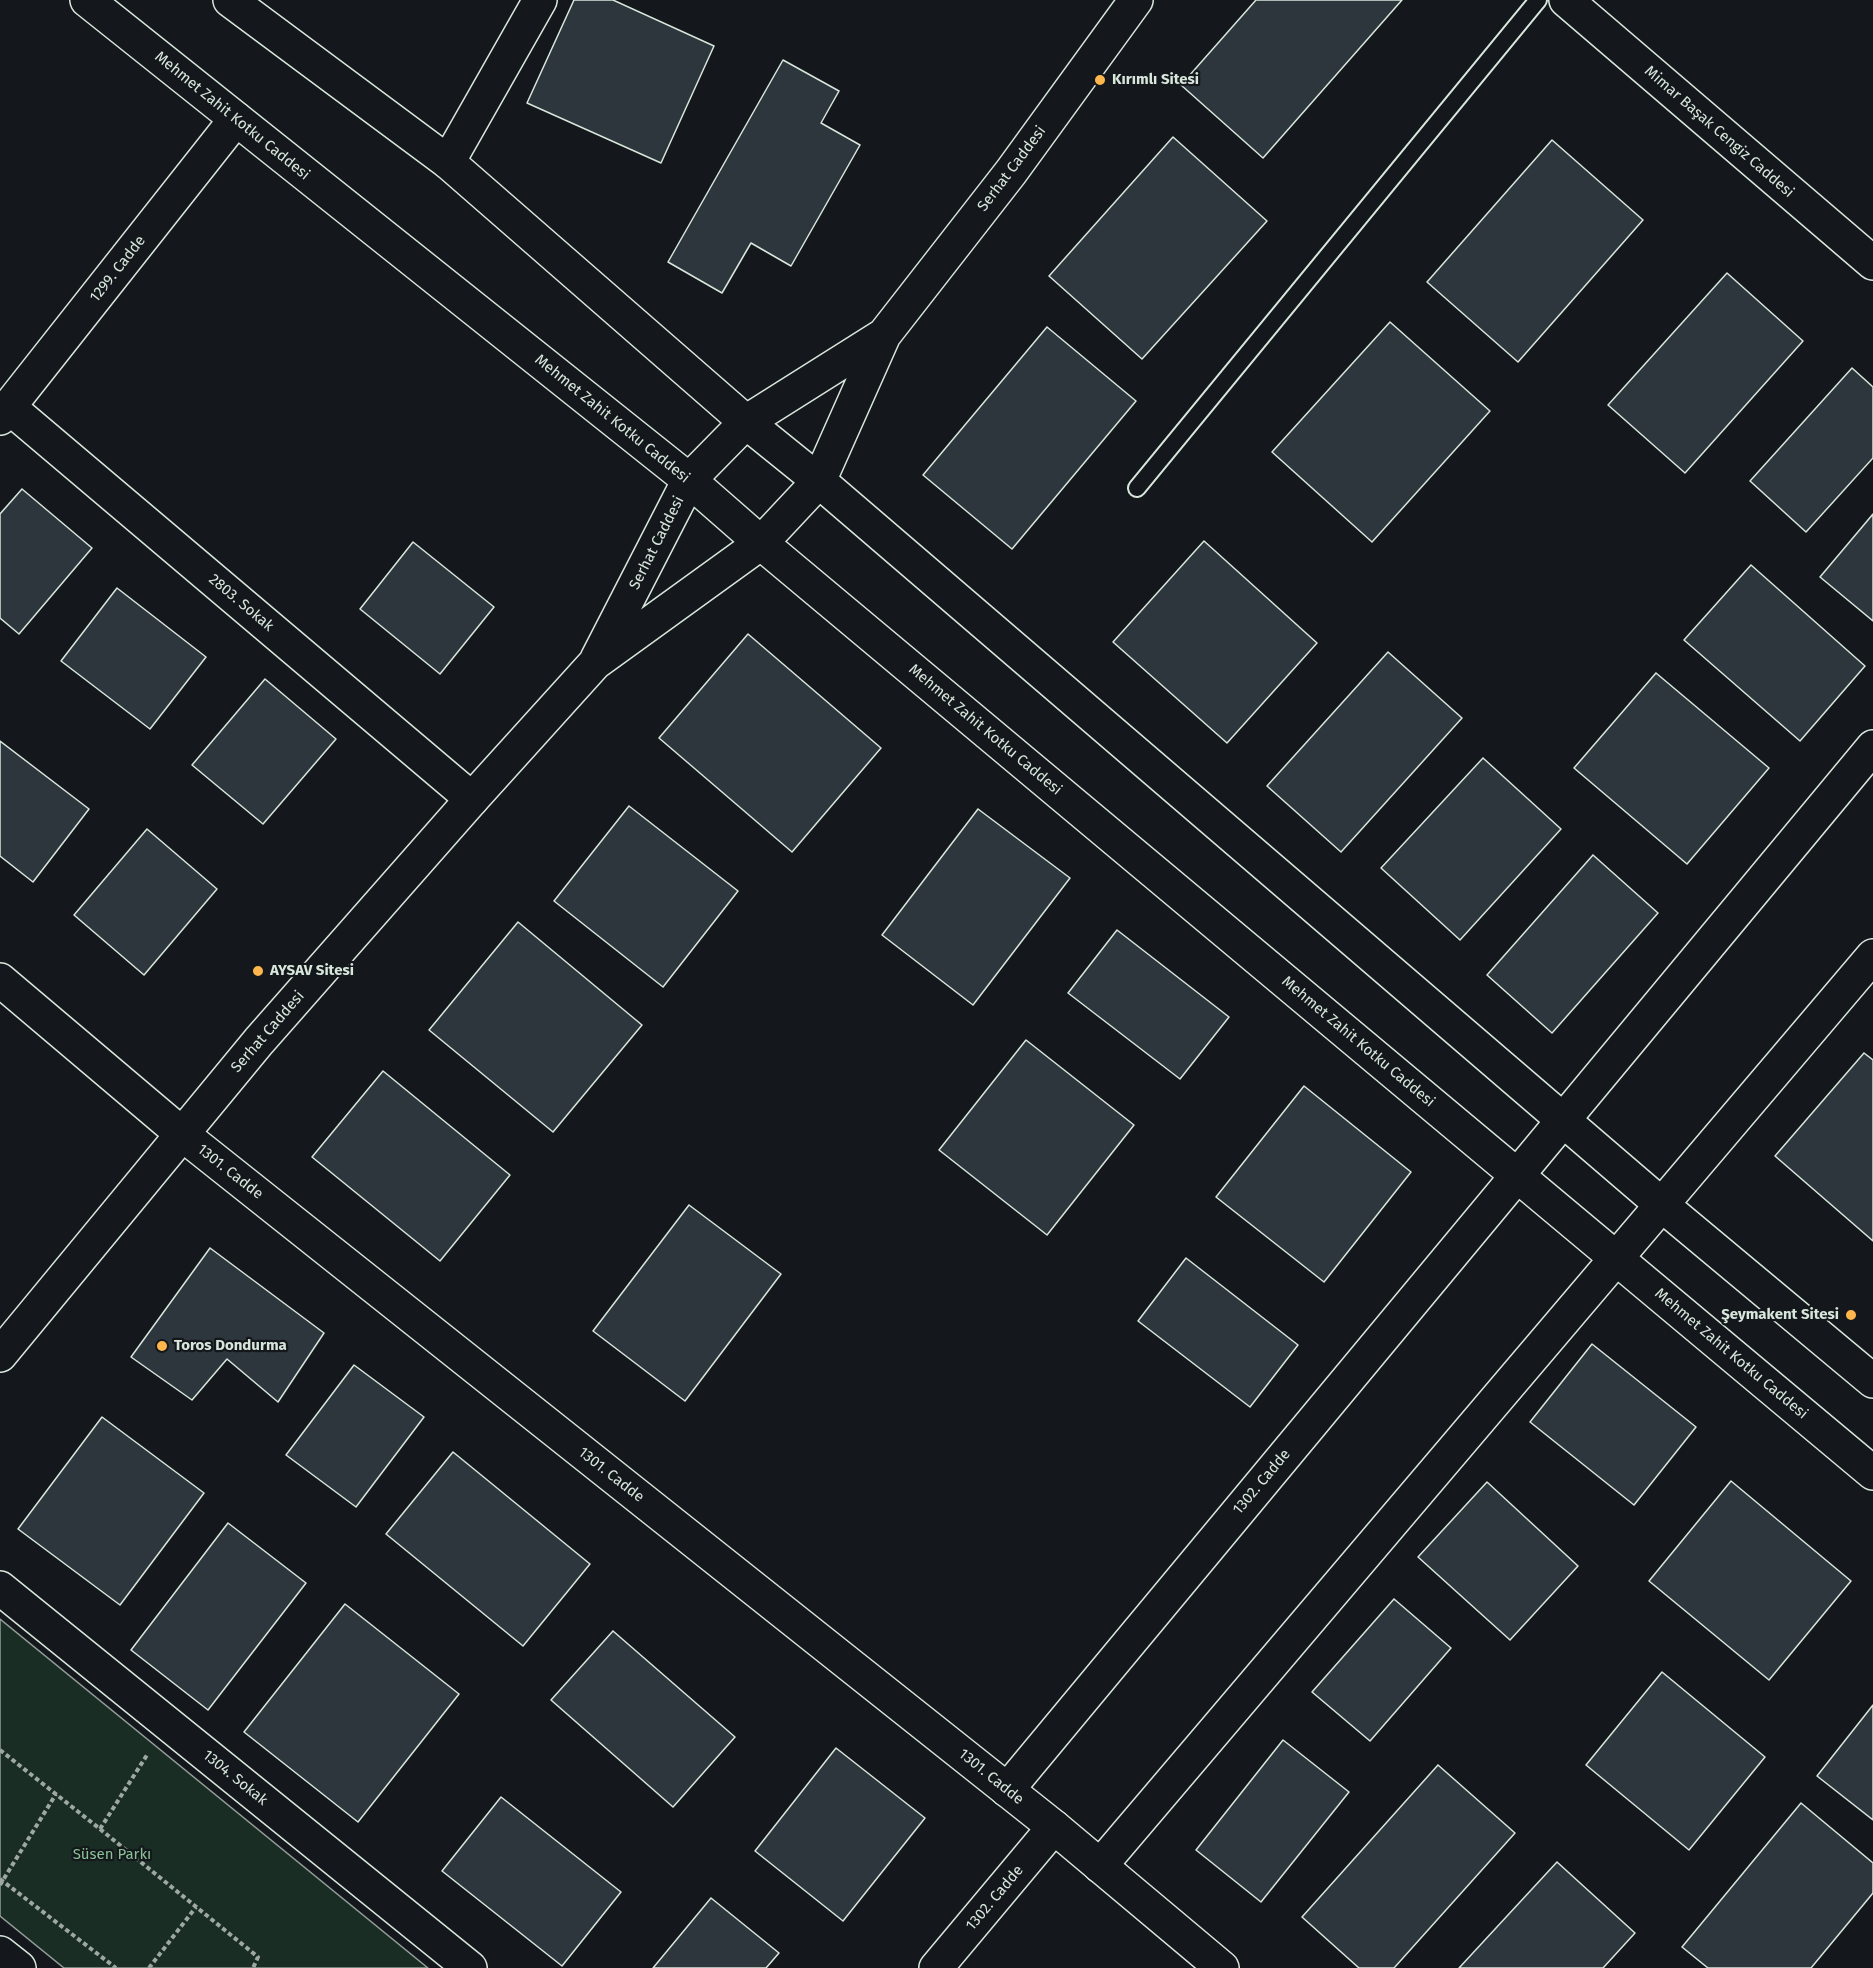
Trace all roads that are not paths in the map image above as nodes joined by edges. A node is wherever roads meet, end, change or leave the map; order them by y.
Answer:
1 (87, 0) edge
2 (230, 0) edge
3 (540, 0) edge
4 (1136, 0) edge
5 (1538, 0) edge
6 (1566, 0) edge
7 (236, 119) junction
8 (448, 162) junction
9 (1873, 263) edge
10 (884, 335) junction
11 (5, 412) edge
12 (746, 422) junction
13 (689, 480) junction
14 (819, 481) junction
15 (1137, 488) dead end
16 (761, 543) junction
17 (595, 663) junction
18 (1873, 747) edge
19 (472, 799) junction
20 (1873, 956) edge
21 (0, 981) edge
22 (1563, 1121) junction
23 (182, 1134) junction
24 (1517, 1175) junction
25 (1662, 1205) junction
26 (1617, 1258) junction
27 (0, 1355) edge
28 (1873, 1381) edge
29 (1873, 1473) edge
30 (0, 1588) edge
31 (1007, 1790) junction
32 (1054, 1827) junction
33 (1100, 1866) junction
34 (0, 1953) edge
35 (19, 1968) edge
36 (471, 1968) edge
37 (936, 1968) edge
38 (1222, 1968) edge

1 - 7 main road, Mehmet Zahit Kotku Caddesi
2 - 8 main road
3 - 8 main road
4 - 10 main road, Serhat Caddesi
5 - 15 lane
6 - 9 main road, Mimar Başak Cengiz Caddesi
7 - 11 main road, 1299. Cadde
7 - 13 main road, Mehmet Zahit Kotku Caddesi
8 - 12 main road
10 - 12 main road, Serhat Caddesi
10 - 14 main road, Serhat Caddesi
11 - 19 main road, 2803. Sokak
12 - 13 main road, Serhat Caddesi
12 - 14 main road
13 - 16 main road, Mehmet Zahit Kotku Caddesi
13 - 17 main road, Serhat Caddesi
14 - 16 main road, Serhat Caddesi
14 - 22 main road
16 - 17 main road, Serhat Caddesi
16 - 24 main road, Mehmet Zahit Kotku Caddesi
17 - 19 main road, Serhat Caddesi
18 - 22 main road, 1302. Cadde
19 - 23 main road, Serhat Caddesi
20 - 25 main road
21 - 23 main road, 1301. Cadde
22 - 24 main road, 1302. Cadde
22 - 25 main road
23 - 27 main road, Serhat Caddesi
23 - 31 main road, 1301. Cadde
24 - 26 main road, Mehmet Zahit Kotku Caddesi
24 - 31 main road, 1302. Cadde
25 - 26 main road
25 - 28 main road
26 - 29 main road, Mehmet Zahit Kotku Caddesi
26 - 33 main road
30 - 36 main road, 1304. Sokak
31 - 32 main road, 1301. Cadde
32 - 33 main road, 1301. Cadde
32 - 37 main road, 1302. Cadde
33 - 38 main road, 1301. Cadde
34 - 35 main road

